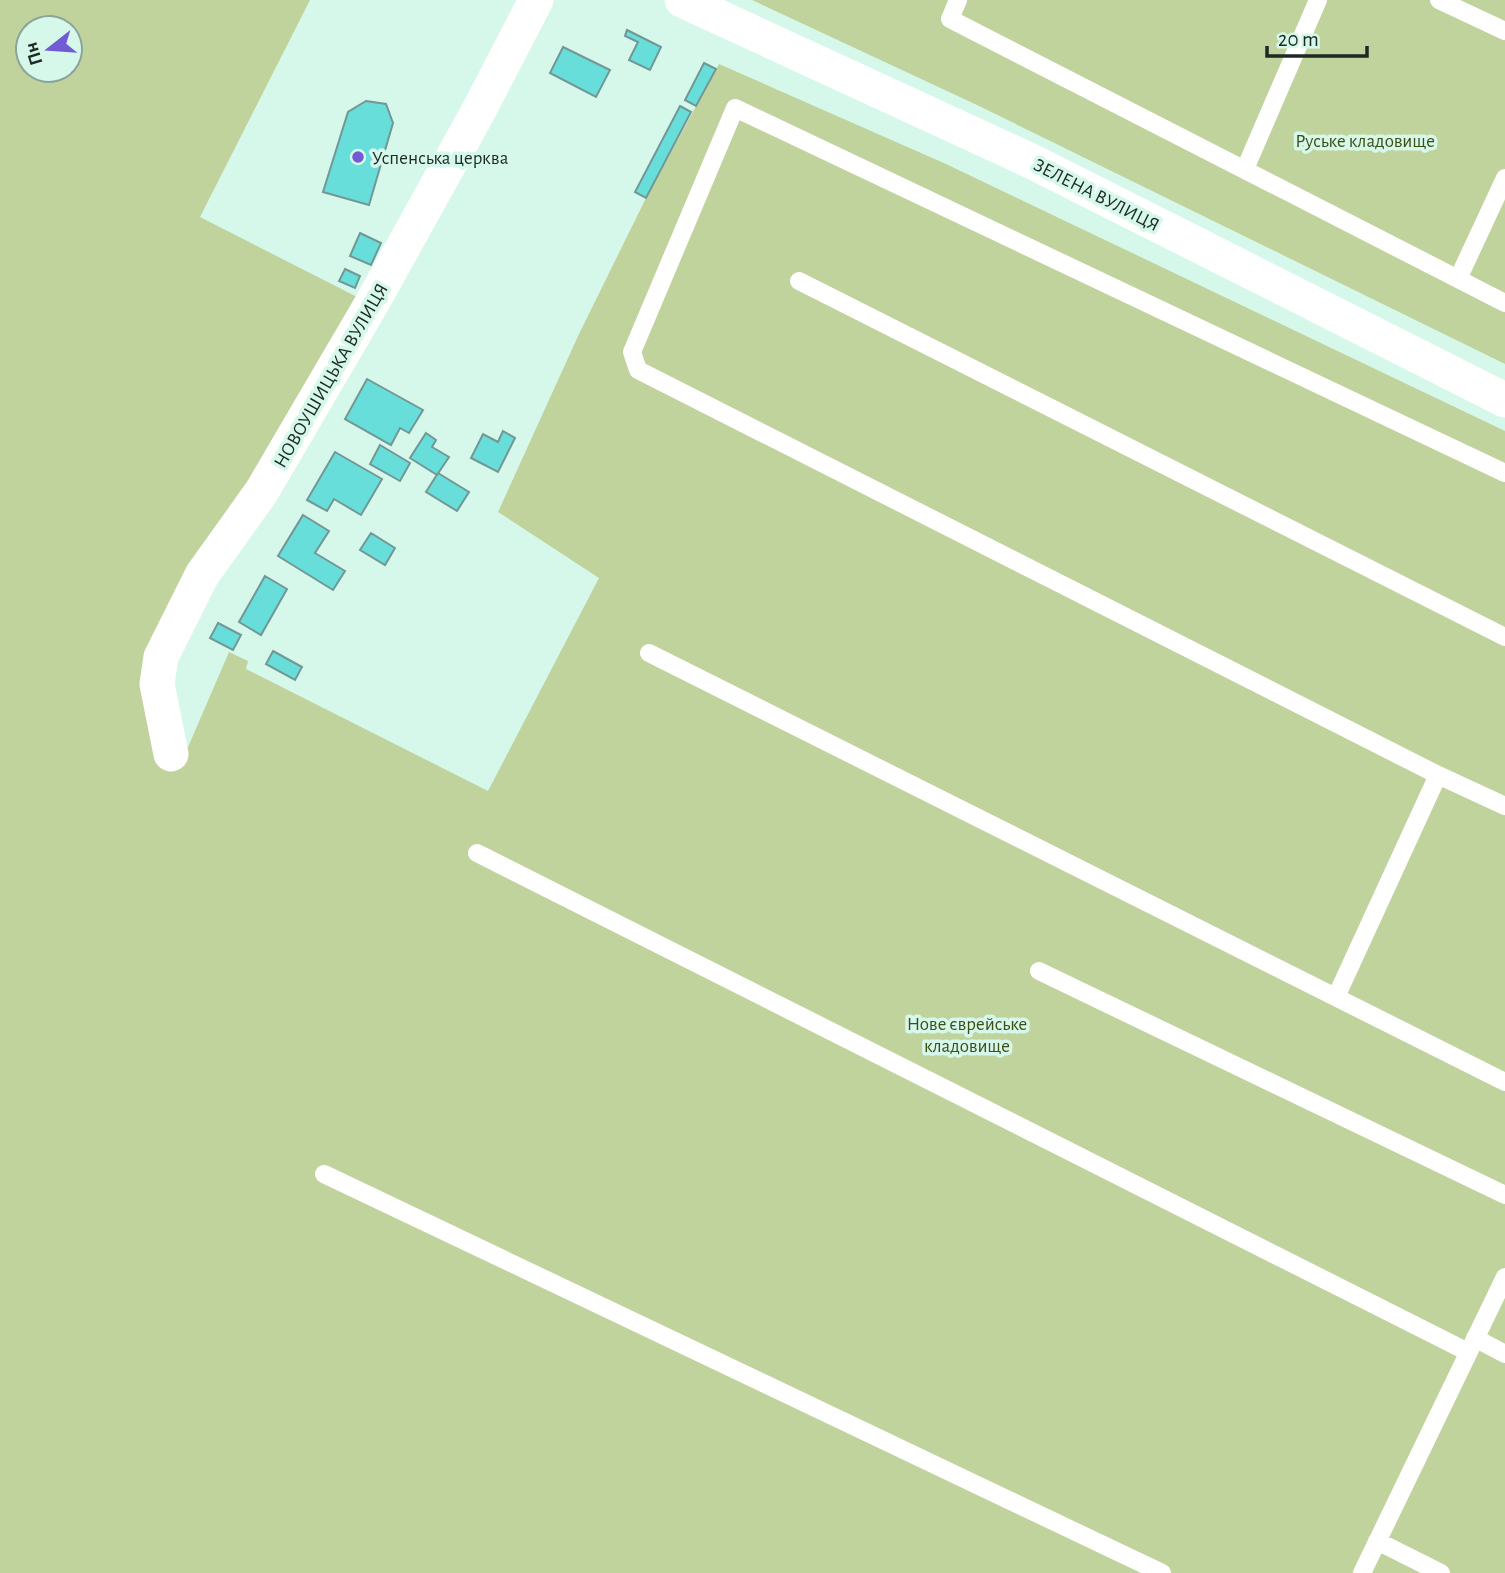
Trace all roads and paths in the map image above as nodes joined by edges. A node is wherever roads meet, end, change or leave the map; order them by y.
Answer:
1 (536, 0) edge
2 (682, 0) edge
3 (958, 0) edge
4 (1318, 0) edge
5 (1439, 0) edge
6 (1505, 32) edge
7 (1245, 169) junction
8 (1505, 178) edge
9 (1458, 278) junction
10 (799, 281) dead end
11 (1505, 303) edge
12 (1505, 400) edge
13 (1505, 473) edge
14 (1505, 637) edge
15 (649, 653) dead end
16 (171, 754) dead end
17 (1438, 775) junction
18 (1505, 806) edge
19 (477, 853) dead end
20 (1039, 971) dead end
21 (1336, 997) junction
22 (1505, 1082) edge
23 (324, 1174) dead end
24 (1505, 1195) edge
25 (1505, 1277) edge
26 (1472, 1345) junction
27 (1505, 1354) edge
28 (1377, 1541) junction
29 (1162, 1573) edge
30 (1362, 1573) edge
31 (1441, 1573) edge

1 - 16 street, НОВОУШИЦЬКА ВУЛИЦЯ
2 - 12 street, ЗЕЛЕНА ВУЛИЦЯ
3 - 7 lane
4 - 7 lane
5 - 6 lane
7 - 9 lane
8 - 9 lane
9 - 11 lane
10 - 14 lane
13 - 17 lane
15 - 21 lane
17 - 18 lane
17 - 21 lane
19 - 26 lane
20 - 24 lane
21 - 22 lane
23 - 29 lane
25 - 26 lane
26 - 27 lane
26 - 28 lane
28 - 30 lane
28 - 31 lane

